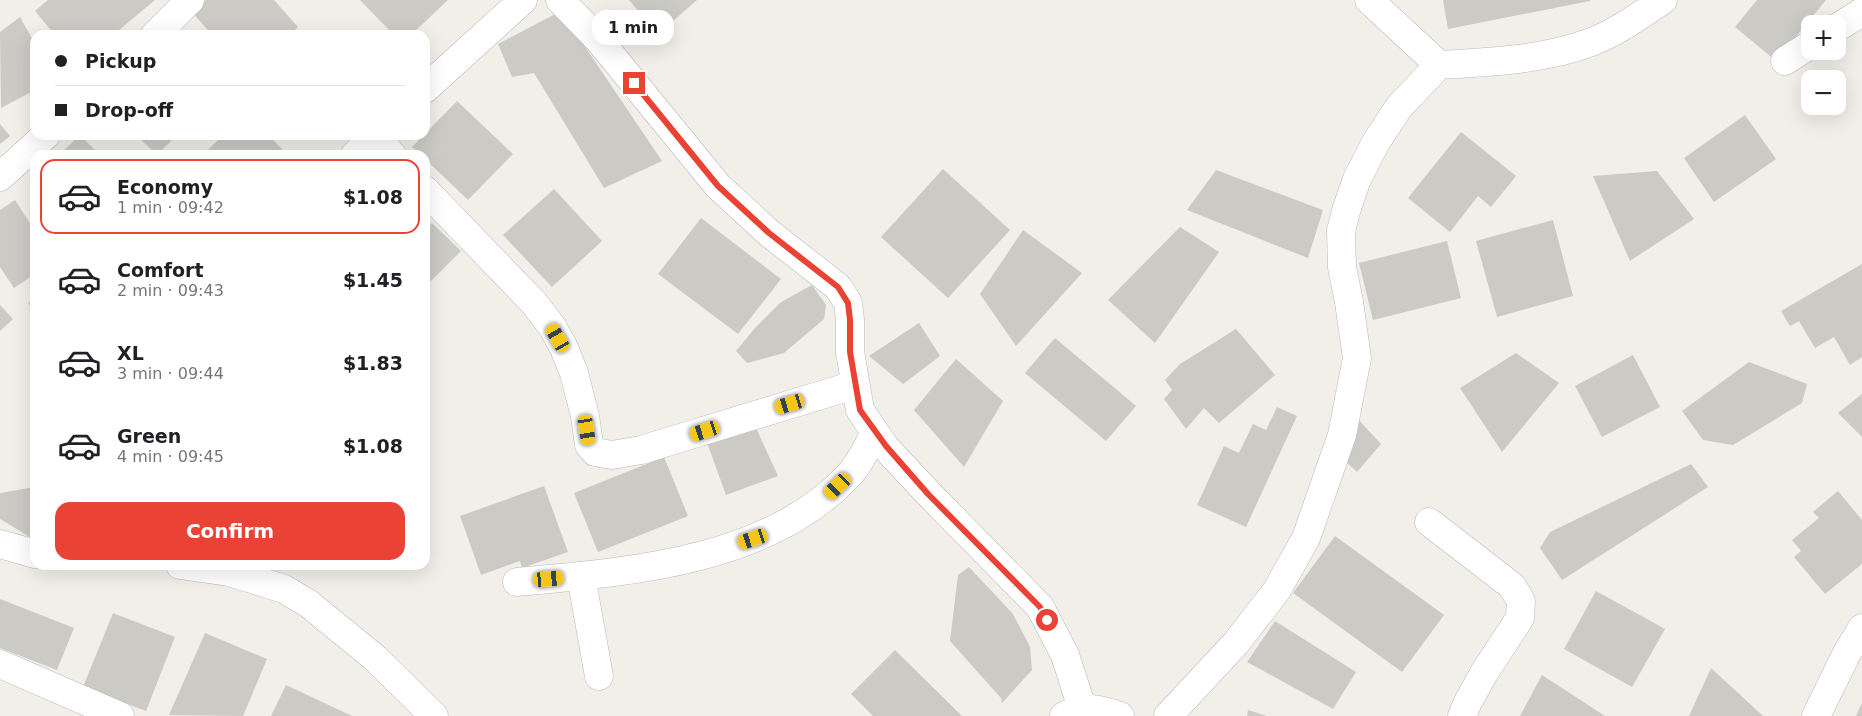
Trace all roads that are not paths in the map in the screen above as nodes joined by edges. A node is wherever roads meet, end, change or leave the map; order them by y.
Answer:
1 (190, 0) edge
2 (523, 0) edge
3 (560, 0) edge
4 (1369, 0) edge
5 (1663, 0) edge
6 (1862, 12) edge
7 (1846, 22) edge
8 (160, 30) edge
9 (1801, 51) edge
10 (1785, 61) dead end
11 (1439, 65) junction
12 (430, 84) edge
13 (41, 140) edge
14 (0, 177) edge
15 (430, 195) edge
16 (854, 385) junction
17 (875, 433) junction
18 (1429, 522) dead end
19 (0, 544) edge
20 (30, 553) edge
21 (215, 570) edge
22 (581, 576) junction
23 (517, 582) dead end
24 (1862, 628) edge
25 (0, 664) edge
26 (599, 676) dead end
27 (1073, 712) edge
28 (120, 716) edge
29 (434, 716) edge
30 (1120, 716) edge
31 (1168, 716) edge
32 (1462, 716) edge
33 (1816, 716) edge

1 - 8 street
2 - 12 street
3 - 16 street
4 - 11 street
5 - 11 street
6 - 7 street
9 - 10 street
11 - 31 street
13 - 14 street
15 - 16 street
16 - 17 street
17 - 22 street
17 - 27 street
18 - 32 street
19 - 20 street
21 - 29 street
22 - 23 street
22 - 26 street
24 - 33 street
25 - 28 street
27 - 30 street

